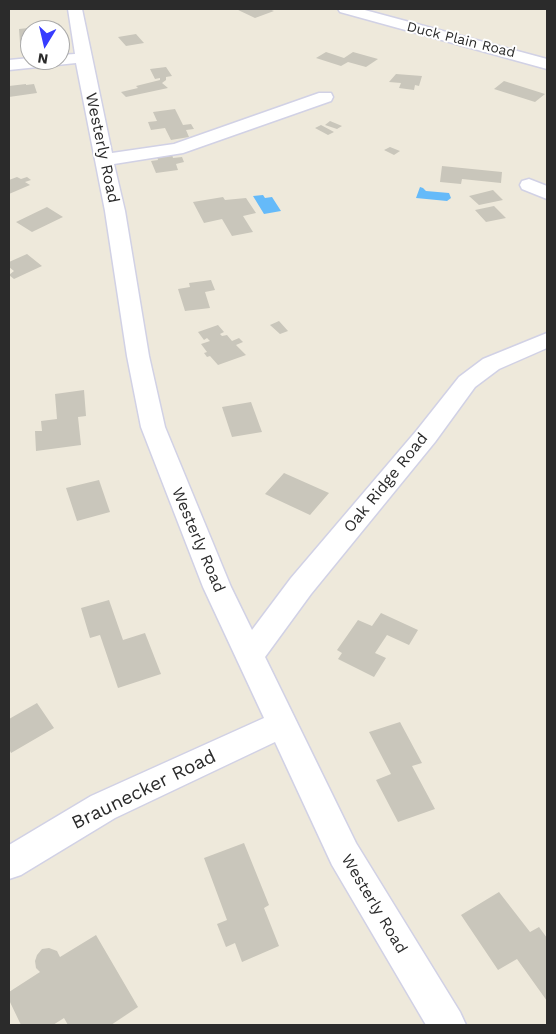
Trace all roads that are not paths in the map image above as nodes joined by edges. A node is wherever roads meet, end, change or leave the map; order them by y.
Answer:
1 (76, 9) edge
2 (346, 9) edge
3 (83, 58) junction
4 (547, 64) edge
5 (9, 65) edge
6 (325, 97) dead end
7 (104, 160) junction
8 (529, 185) dead end
9 (547, 193) edge
10 (547, 340) edge
11 (249, 656) junction
12 (282, 724) junction
13 (9, 863) edge
14 (447, 1025) edge

1 - 3 street, Westerly Road
2 - 4 street, Duck Plain Road
3 - 5 street
3 - 7 street, Westerly Road
6 - 7 street
7 - 11 street, Westerly Road
8 - 9 street
10 - 11 street, Oak Ridge Road
11 - 12 street, Westerly Road
12 - 13 street, Braunecker Road
12 - 14 street, Westerly Road

